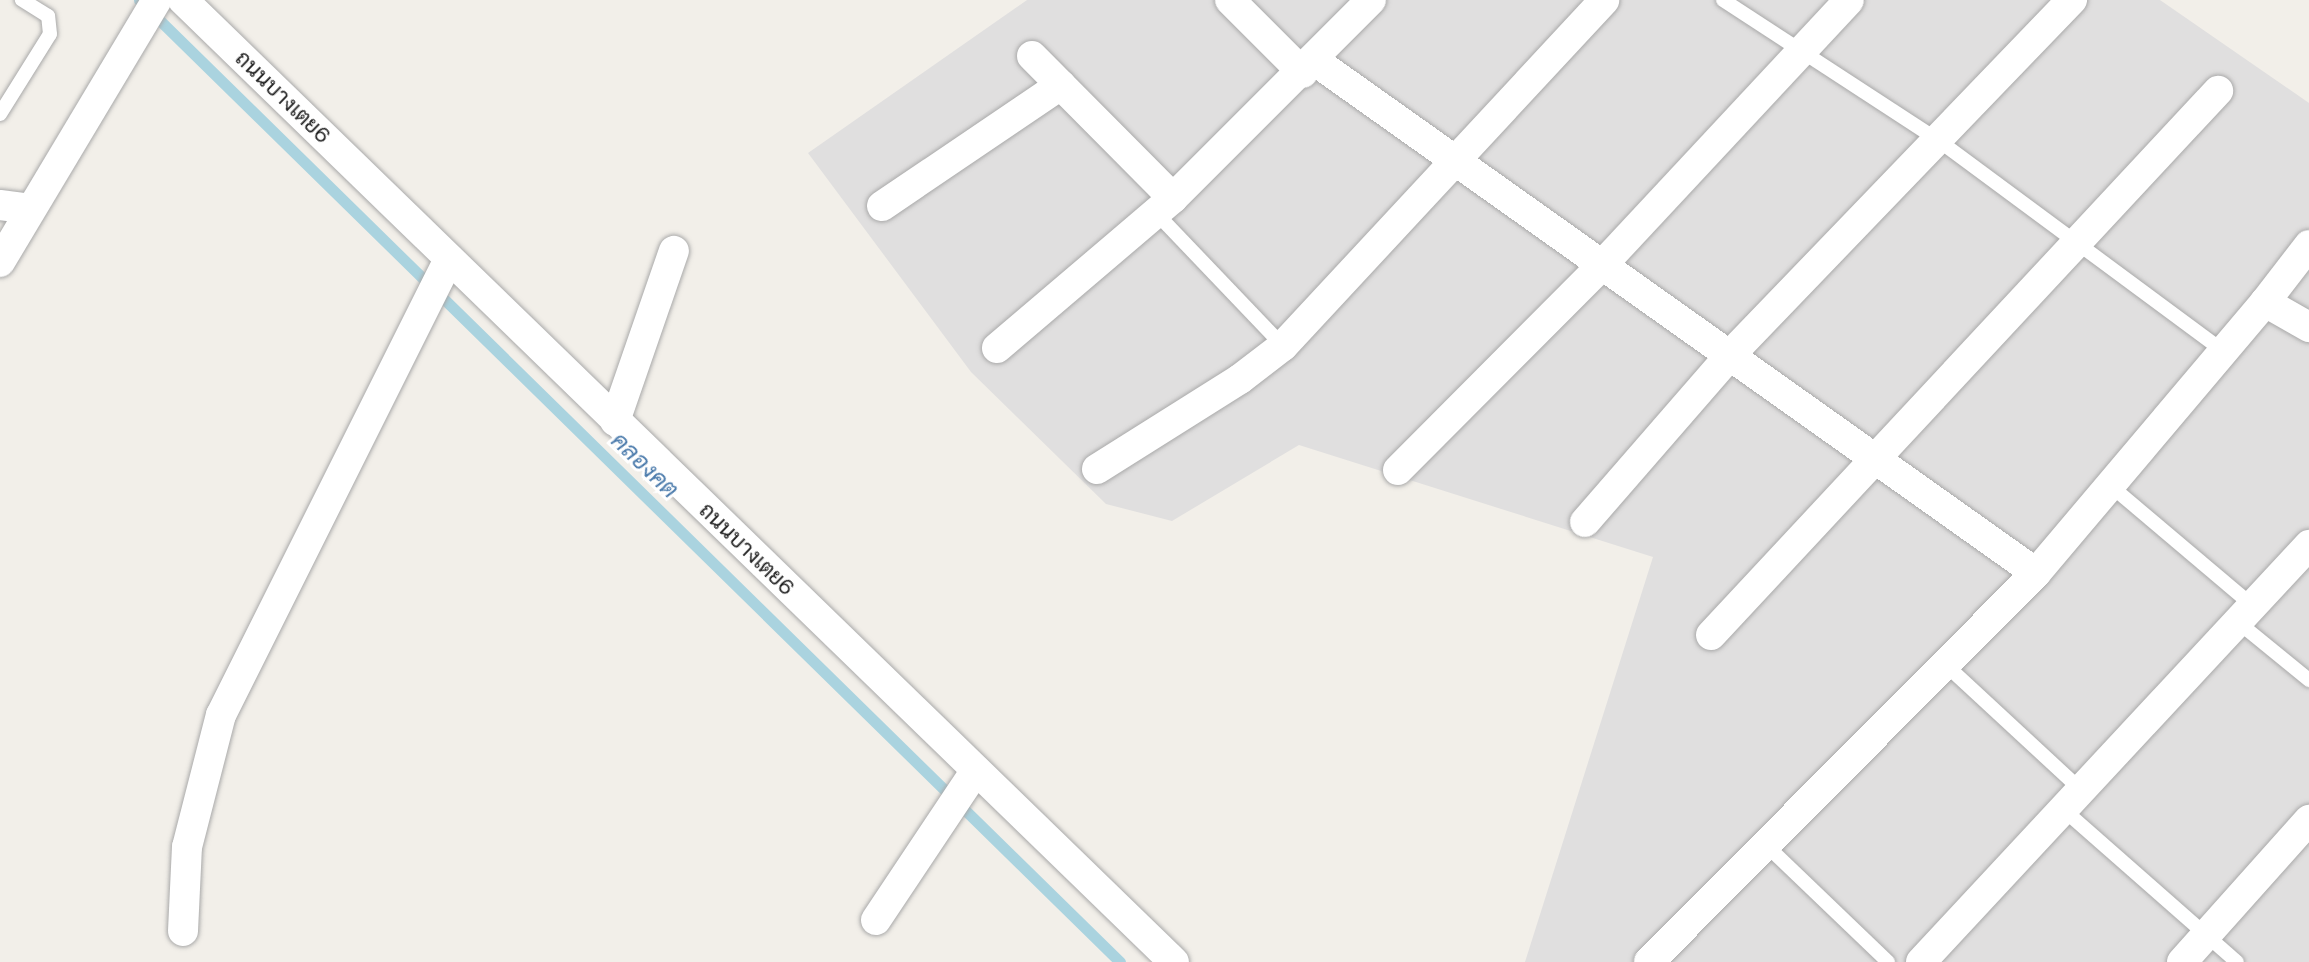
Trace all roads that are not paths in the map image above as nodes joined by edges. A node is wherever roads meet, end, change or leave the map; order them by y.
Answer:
1 (22, 0) edge
2 (157, 0) edge
3 (183, 0) edge
4 (1230, 0) edge
5 (1371, 0) edge
6 (1604, 0) edge
7 (1723, 0) edge
8 (1849, 0) edge
9 (2072, 0) edge
10 (1801, 51) junction
11 (1032, 56) dead end
12 (1309, 67) junction
13 (1061, 85) junction
14 (2218, 91) dead end
15 (0, 114) edge
16 (1938, 140) junction
17 (1458, 160) junction
18 (0, 205) edge
19 (1164, 205) junction
20 (882, 206) dead end
21 (31, 209) junction
22 (2079, 242) junction
23 (2309, 245) edge
24 (674, 251) dead end
25 (0, 262) edge
26 (1604, 263) junction
27 (446, 266) junction
28 (2265, 302) junction
29 (2309, 327) edge
30 (1283, 346) junction
31 (997, 348) dead end
32 (2226, 353) junction
33 (1731, 354) junction
34 (615, 421) junction
35 (1879, 460) junction
36 (1097, 469) dead end
37 (1398, 470) dead end
38 (2111, 486) junction
39 (1585, 522) dead end
40 (2309, 545) edge
41 (2036, 573) junction
42 (2246, 614) junction
43 (1711, 635) dead end
44 (1946, 665) junction
45 (2309, 680) edge
46 (973, 775) junction
47 (2073, 800) junction
48 (2309, 820) edge
49 (1766, 845) junction
50 (876, 920) dead end
51 (183, 931) dead end
52 (2207, 936) junction
53 (1174, 962) edge
54 (1649, 962) edge
55 (1888, 962) edge
56 (1921, 962) edge
57 (2182, 962) edge
58 (2237, 962) edge

1 - 15 lane
2 - 21 street
3 - 27 street, ถนนบางเตย6
4 - 12 street
5 - 12 street
6 - 17 street
7 - 10 lane
8 - 10 street
9 - 16 street
10 - 16 lane
10 - 26 street
11 - 13 street
12 - 17 street
12 - 19 street
13 - 19 street
13 - 20 street
14 - 22 street
16 - 22 lane
16 - 33 street
17 - 26 street
17 - 30 street
18 - 21 street
19 - 30 lane
19 - 31 street
21 - 25 street
22 - 32 lane
22 - 35 street
23 - 28 street
24 - 34 street
26 - 33 street
26 - 37 street
27 - 34 street, ถนนบางเตย6
27 - 51 street
28 - 29 street
28 - 32 street
30 - 36 street
32 - 38 street
33 - 35 street
33 - 39 street
34 - 46 street, ถนนบางเตย6
35 - 41 street
35 - 43 street
38 - 41 street
38 - 42 lane
40 - 42 street
41 - 44 street
42 - 45 lane
42 - 47 street
44 - 47 lane
44 - 49 street
46 - 50 street
46 - 53 street, ถนนบางเตย6
47 - 52 lane
47 - 56 street
48 - 52 street
49 - 54 street
49 - 55 lane
52 - 57 street
52 - 58 lane

